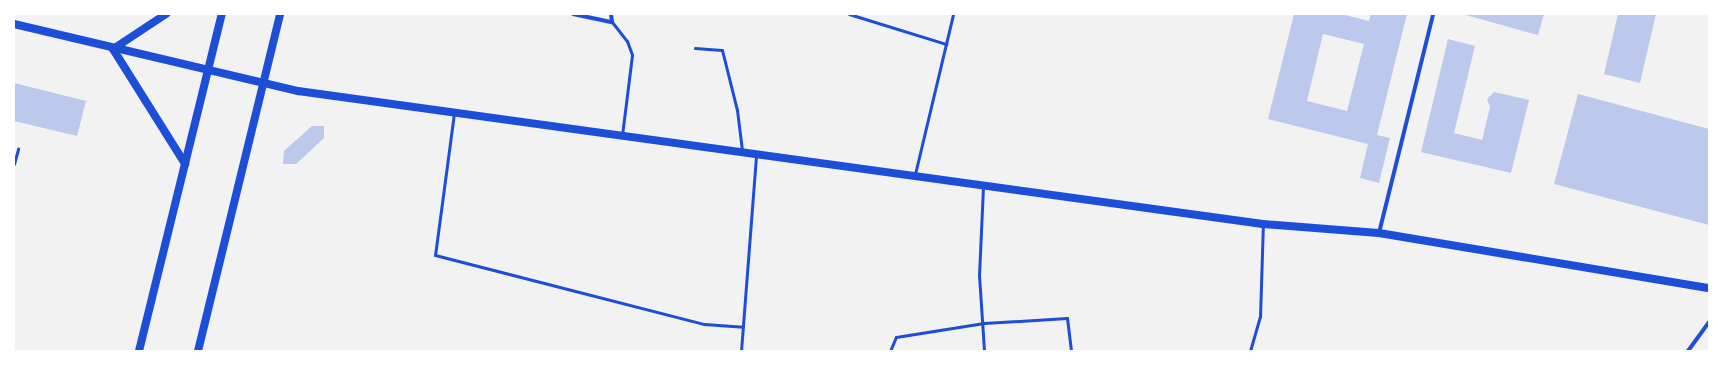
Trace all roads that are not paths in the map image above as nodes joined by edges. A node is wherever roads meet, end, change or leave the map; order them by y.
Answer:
1 (166, 14) edge
2 (222, 14) edge
3 (280, 14) edge
4 (573, 14) edge
5 (611, 14) edge
6 (849, 14) edge
7 (953, 14) edge
8 (1433, 14) edge
9 (612, 22) junction
10 (14, 24) edge
11 (946, 44) junction
12 (695, 48) dead end
13 (113, 49) junction
14 (208, 71) junction
15 (262, 84) junction
16 (454, 113) junction
17 (622, 136) junction
18 (18, 149) dead end
19 (742, 150) junction
20 (756, 152) junction
21 (14, 164) edge
22 (185, 164) junction
23 (914, 174) junction
24 (983, 183) junction
25 (1263, 224) junction
26 (1379, 233) junction
27 (1709, 288) edge
28 (1709, 322) edge
29 (984, 323) junction
30 (743, 326) junction
31 (139, 351) edge
32 (198, 351) edge
33 (741, 351) edge
34 (890, 351) edge
35 (984, 351) edge
36 (1071, 351) edge
37 (1250, 351) edge
38 (1688, 351) edge

1 - 13 main road
2 - 14 main road
3 - 15 main road
4 - 9 street
5 - 9 street
6 - 11 lane
7 - 11 lane
8 - 26 street
9 - 17 lane
10 - 13 main road
11 - 23 lane
12 - 19 lane
13 - 14 main road
13 - 22 main road
14 - 15 main road
14 - 22 main road
15 - 16 main road
15 - 32 main road
16 - 17 main road
16 - 30 lane
17 - 19 main road
18 - 21 lane
19 - 20 main road
20 - 23 main road
20 - 30 lane
22 - 31 main road
23 - 24 main road
24 - 25 main road
24 - 29 lane
25 - 26 main road
25 - 37 lane
26 - 27 main road
28 - 38 street
29 - 34 lane
29 - 35 lane
29 - 36 lane
30 - 33 lane

